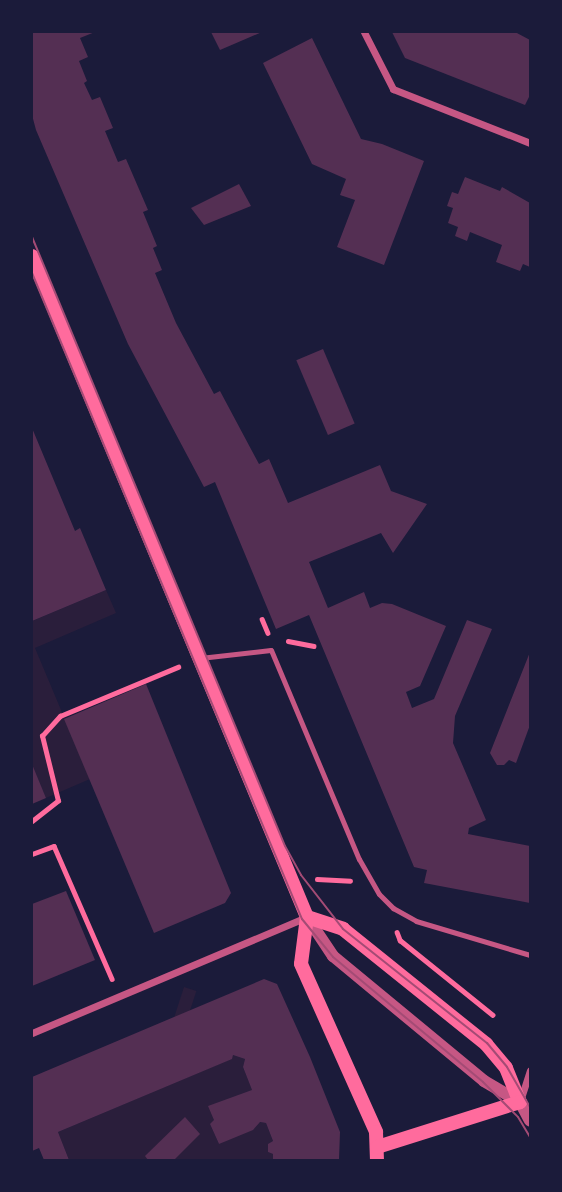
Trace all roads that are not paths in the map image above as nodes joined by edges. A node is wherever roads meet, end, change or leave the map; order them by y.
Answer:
1 (364, 32) edge
2 (530, 143) edge
3 (32, 256) edge
4 (199, 658) junction
5 (307, 917) junction
6 (530, 955) edge
7 (32, 1032) edge
8 (530, 1070) edge
9 (520, 1102) junction
10 (530, 1121) edge
11 (377, 1154) edge

1 - 2 street
3 - 4 main road
4 - 5 main road
4 - 6 lane
5 - 7 street
5 - 9 street
5 - 9 main road
5 - 11 main road
8 - 9 street
9 - 10 street
9 - 11 main road

